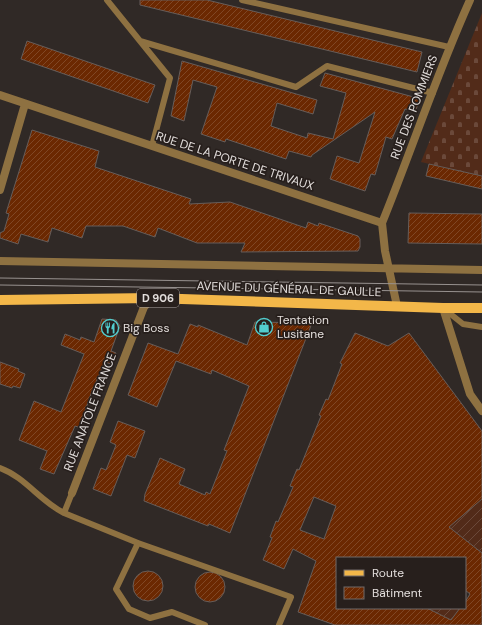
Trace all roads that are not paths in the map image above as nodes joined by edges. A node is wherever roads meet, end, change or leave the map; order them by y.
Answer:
1 (107, 0) edge
2 (242, 0) edge
3 (470, 0) edge
4 (140, 41) junction
5 (449, 48) junction
6 (433, 93) junction
7 (0, 95) edge
8 (25, 104) junction
9 (152, 146) junction
10 (0, 190) edge
11 (382, 223) junction
12 (0, 261) edge
13 (390, 268) junction
14 (482, 270) edge
15 (152, 298) junction
16 (0, 300) edge
17 (398, 306) junction
18 (443, 308) junction
19 (482, 308) edge
20 (482, 328) edge
21 (482, 411) edge
22 (0, 468) edge
23 (72, 492) joint
24 (64, 513) junction
25 (138, 543) junction
26 (205, 625) edge
27 (279, 625) edge

1 - 4 lane
2 - 5 lane
3 - 5 street, RUE DES POMMIERS
4 - 6 lane
4 - 9 lane
5 - 6 street, RUE DES POMMIERS
6 - 11 street, RUE DES POMMIERS
7 - 8 street, RUE DE LA PORTE DE TRIVAUX
8 - 9 street, RUE DE LA PORTE DE TRIVAUX
8 - 10 street
9 - 11 street, RUE DE LA PORTE DE TRIVAUX
11 - 13 street
12 - 13 street, AVENUE DU GÉNÉRAL DE GAULLE
13 - 14 street, AVENUE DU GÉNÉRAL DE GAULLE
13 - 17 street
15 - 16 main road, AVENUE DU GÉNÉRAL DE GAULLE / D 906
15 - 17 main road, AVENUE DU GÉNÉRAL DE GAULLE / D 906
15 - 23 street, RUE ANATOLE FRANCE
17 - 18 main road, AVENUE DU GÉNÉRAL DE GAULLE / D 906
18 - 19 main road, AVENUE DU GÉNÉRAL DE GAULLE / D 906
18 - 20 lane
18 - 21 street
22 - 24 lane
23 - 24 lane
24 - 25 lane
25 - 26 lane
25 - 27 lane

